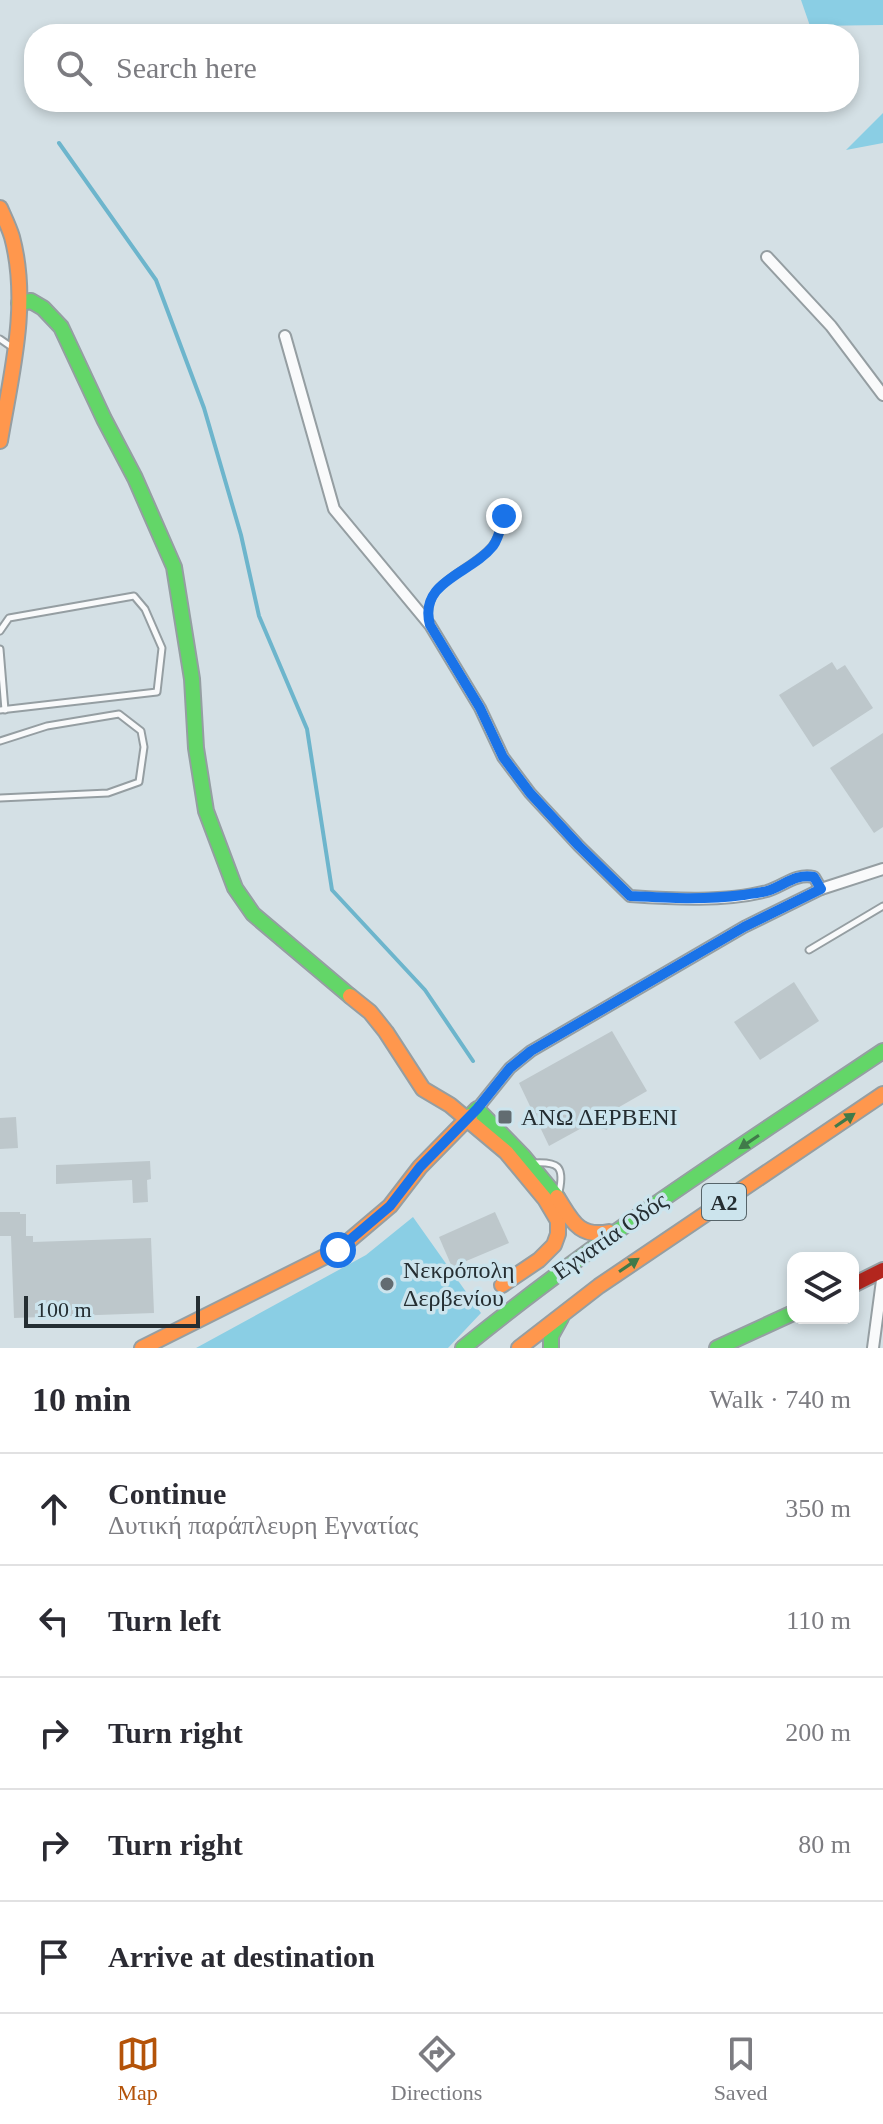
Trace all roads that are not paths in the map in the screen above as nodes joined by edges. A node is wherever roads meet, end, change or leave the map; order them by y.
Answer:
1 (0, 208) edge
2 (767, 257) dead end
3 (19, 303) junction
4 (285, 336) dead end
5 (0, 339) edge
6 (14, 349) junction
7 (883, 395) edge
8 (0, 441) edge
9 (504, 516) dead end
10 (430, 625) junction
11 (0, 631) edge
12 (0, 649) edge
13 (2, 710) edge
14 (0, 741) edge
15 (0, 798) edge
16 (883, 869) edge
17 (821, 889) junction
18 (883, 906) edge
19 (809, 950) dead end
20 (883, 1051) edge
21 (883, 1094) edge
22 (477, 1109) junction
23 (465, 1119) junction
24 (623, 1226) junction
25 (883, 1272) edge
26 (859, 1282) edge
27 (502, 1285) dead end
28 (566, 1311) junction
29 (787, 1316) edge
30 (142, 1348) edge
31 (463, 1348) edge
32 (519, 1348) edge
33 (551, 1348) edge
34 (717, 1348) edge
35 (873, 1348) edge

1 - 3 main road
2 - 7 street
3 - 6 main road
3 - 23 main road
4 - 10 street
5 - 6 lane
6 - 8 main road
9 - 10 lane
10 - 17 street
11 - 13 lane
12 - 13 lane
14 - 15 lane
16 - 17 street
17 - 22 street
18 - 19 lane
20 -> 24 main road, Εγνατία Οδός / Α2
28 -> 21 main road, Εγνατία Οδός / Α2
22 - 23 main road
22 - 24 main road
23 - 27 main road
23 - 30 main road
24 - 31 main road, Εγνατία Οδός / Α2
25 - 26 main road
25 - 35 street
28 - 32 main road, Εγνατία Οδός / Α2
28 - 33 main road
29 - 34 main road

